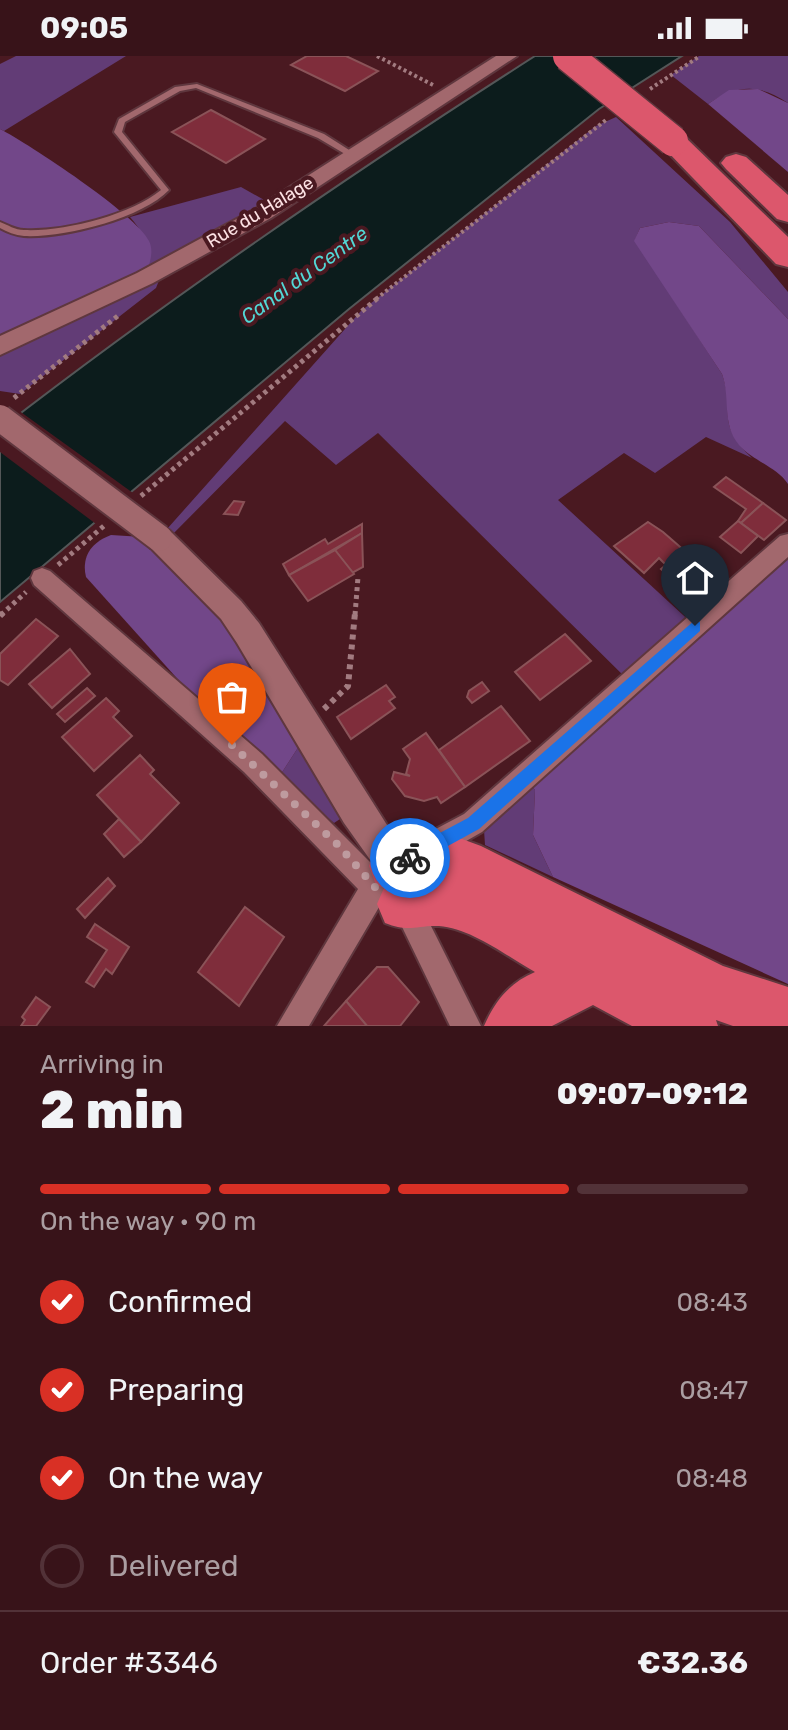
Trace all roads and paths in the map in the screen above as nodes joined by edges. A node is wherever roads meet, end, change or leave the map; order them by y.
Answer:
1 (377, 56) edge
2 (508, 56) edge
3 (568, 56) edge
4 (606, 56) edge
5 (700, 56) edge
6 (448, 93) junction
7 (643, 93) dead end
8 (608, 118) dead end
9 (685, 134) junction
10 (353, 155) junction
11 (788, 212) edge
12 (0, 225) edge
13 (788, 256) edge
14 (120, 314) dead end
15 (0, 346) edge
16 (5, 410) edge
17 (128, 506) dead end
18 (116, 516) dead end
19 (788, 543) edge
20 (358, 577) dead end
21 (42, 578) junction
22 (0, 616) edge
23 (305, 725) junction
24 (391, 885) junction
25 (594, 976) junction
26 (788, 1016) edge
27 (292, 1026) edge
28 (466, 1026) edge
29 (513, 1026) edge
30 (689, 1026) edge

1 - 6 path
2 - 6 street, Rue du Halage
3 - 9 highway, bridge
4 - 9 highway
5 - 7 path
6 - 10 street, Rue du Halage
8 - 17 path
9 - 11 highway
9 - 13 highway
10 - 12 lane
10 - 15 street, Rue du Halage
14 - 16 path
16 - 23 street, bridge
18 - 21 path
19 - 24 street
20 - 23 path
21 - 22 path
21 - 24 street
23 - 24 street
24 - 25 highway
24 - 26 highway
24 - 27 street
24 - 28 street
25 - 29 highway
25 - 30 highway

